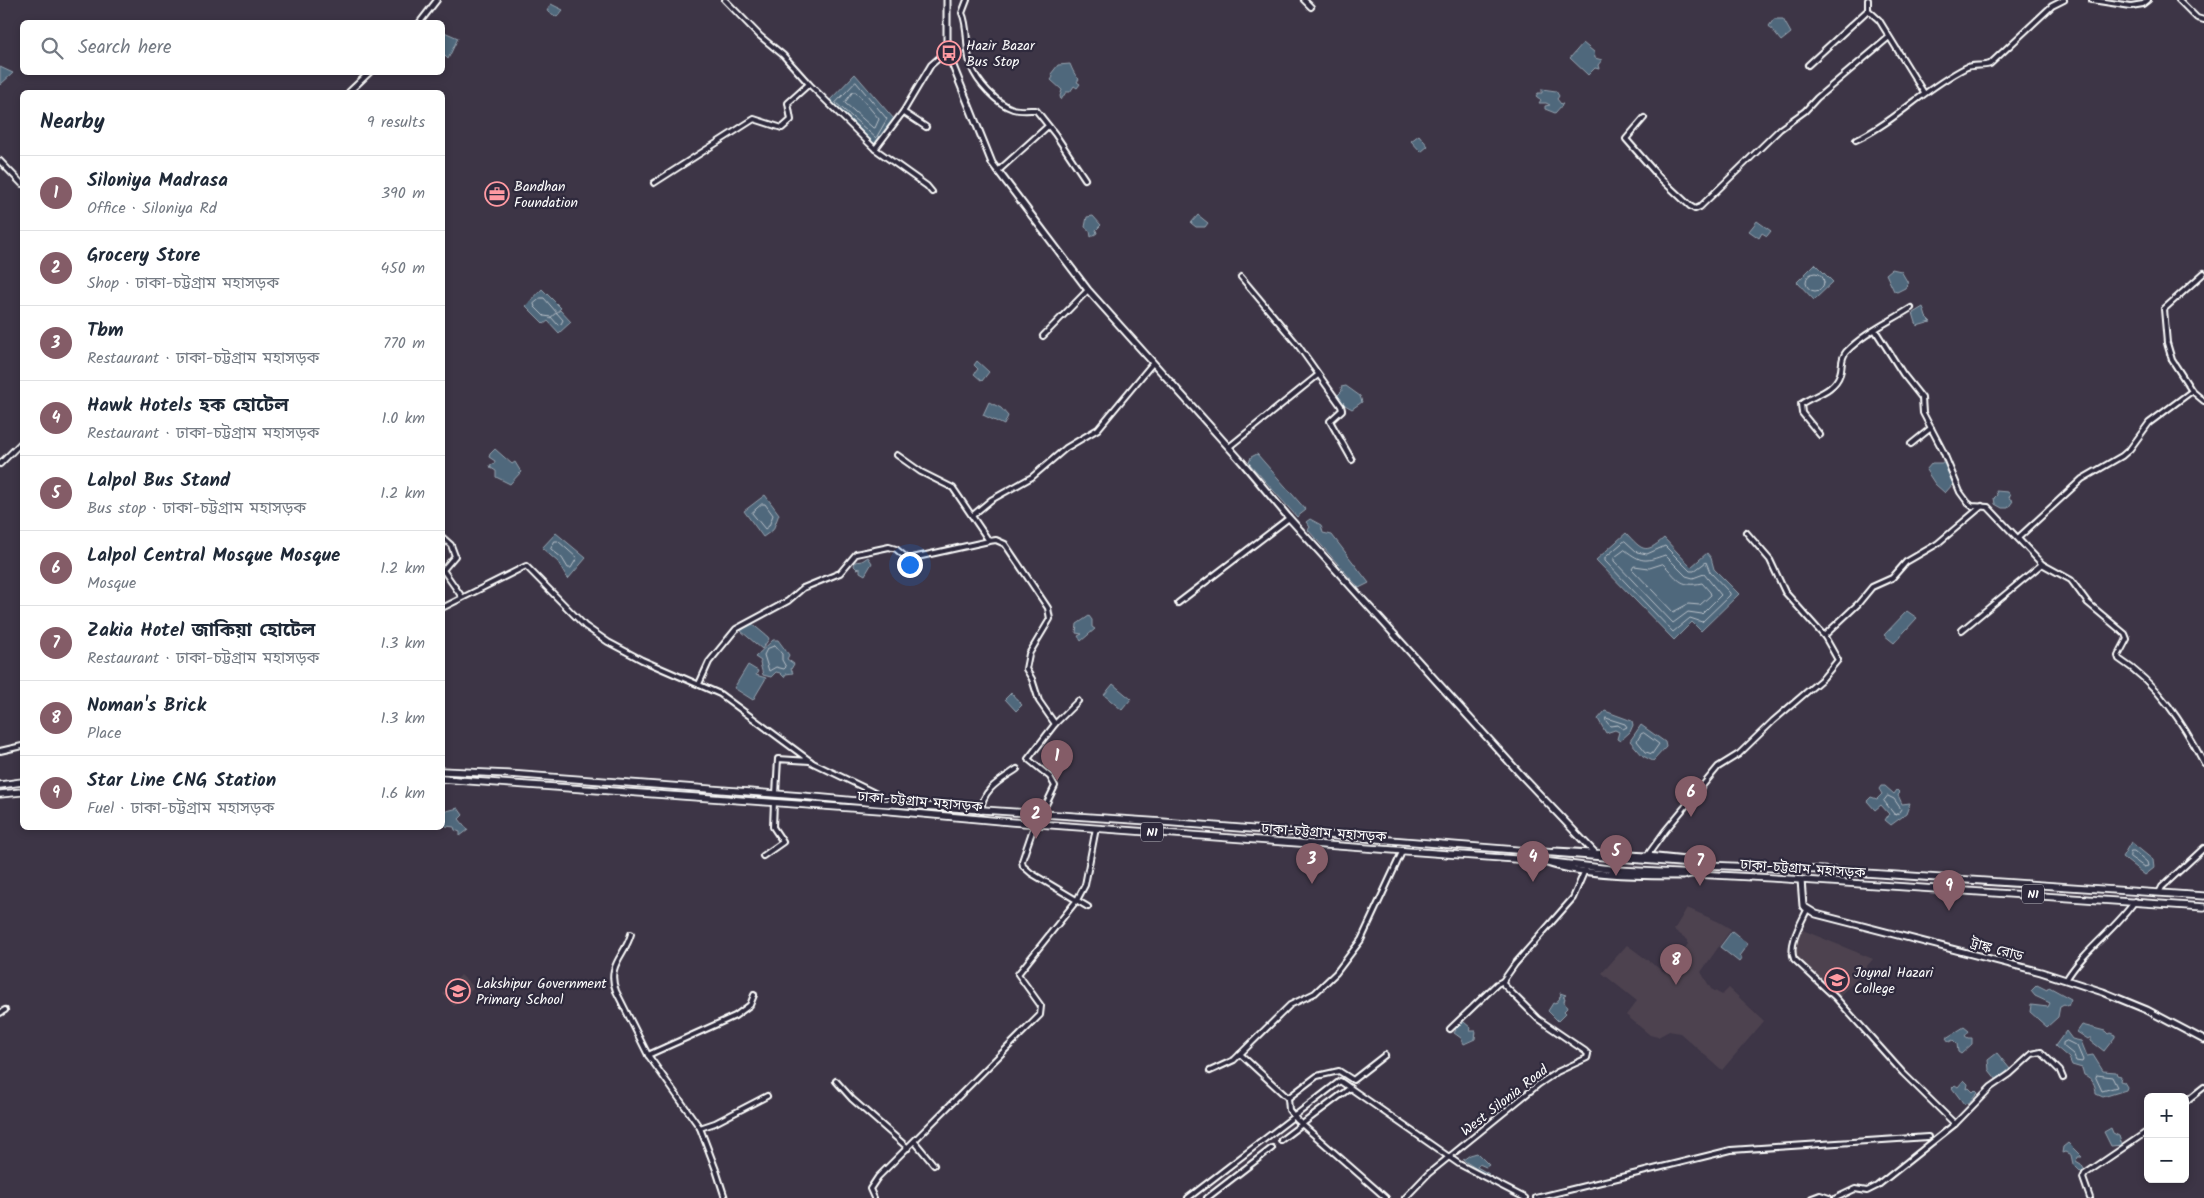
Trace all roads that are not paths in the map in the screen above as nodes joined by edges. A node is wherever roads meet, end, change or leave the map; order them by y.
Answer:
1 (437, 0) edge
2 (725, 0) edge
3 (947, 0) edge
4 (967, 0) edge
5 (1304, 0) edge
6 (1868, 0) edge
7 (2064, 0) edge
8 (2092, 0) edge
9 (2148, 0) edge
10 (2179, 0) edge
11 (1311, 7) dead end
12 (1868, 10) junction
13 (422, 20) edge
14 (2204, 20) edge
15 (1888, 38) junction
16 (947, 52) junction
17 (1808, 65) dead end
18 (367, 75) edge
19 (809, 84) junction
20 (350, 90) edge
21 (1924, 93) junction
22 (903, 112) junction
23 (1644, 118) dead end
24 (1048, 126) junction
25 (926, 127) dead end
26 (1856, 140) dead end
27 (875, 149) junction
28 (0, 161) edge
29 (998, 171) junction
30 (1085, 179) dead end
31 (20, 182) edge
32 (654, 182) dead end
33 (932, 192) dead end
34 (2204, 273) edge
35 (1242, 277) dead end
36 (1088, 290) junction
37 (1911, 308) dead end
38 (1875, 330) junction
39 (1043, 336) dead end
40 (1152, 364) junction
41 (1318, 375) junction
42 (2192, 391) junction
43 (2204, 401) edge
44 (1931, 428) junction
45 (1820, 435) dead end
46 (20, 444) edge
47 (1911, 444) dead end
48 (1229, 448) junction
49 (896, 455) dead end
50 (1352, 460) dead end
51 (0, 464) edge
52 (1982, 506) junction
53 (973, 515) junction
54 (1289, 518) junction
55 (1746, 532) dead end
56 (2018, 538) junction
57 (445, 540) edge
58 (989, 541) junction
59 (2042, 564) junction
60 (445, 568) edge
61 (445, 573) edge
62 (462, 597) junction
63 (1178, 604) dead end
64 (445, 606) edge
65 (1962, 630) dead end
66 (1824, 638) junction
67 (699, 684) junction
68 (1078, 701) dead end
69 (1055, 724) junction
70 (20, 746) edge
71 (0, 751) edge
72 (810, 761) junction
73 (2204, 763) edge
74 (1017, 769) dead end
75 (445, 771) edge
76 (445, 779) edge
77 (20, 782) edge
78 (0, 785) edge
79 (20, 792) edge
80 (0, 794) edge
81 (776, 794) junction
82 (774, 802) junction
83 (879, 803) junction
84 (981, 811) junction
85 (1041, 815) junction
86 (1035, 823) junction
87 (1204, 826) junction
88 (1217, 827) junction
89 (1096, 828) junction
90 (1202, 836) junction
91 (1217, 837) junction
92 (1584, 841) junction
93 (2204, 849) edge
94 (1404, 850) junction
95 (1543, 852) junction
96 (1581, 852) junction
97 (1595, 853) junction
98 (763, 856) dead end
99 (1647, 856) junction
100 (1540, 861) junction
101 (1696, 864) junction
102 (1773, 867) junction
103 (1585, 870) junction
104 (1864, 873) junction
105 (1693, 874) junction
106 (1881, 874) junction
107 (1772, 878) junction
108 (1801, 880) junction
109 (1862, 884) junction
110 (1880, 885) junction
111 (2159, 893) junction
112 (2204, 896) edge
113 (1077, 900) junction
114 (2135, 901) junction
115 (1088, 907) dead end
116 (2204, 907) edge
117 (1807, 910) junction
118 (632, 934) dead end
119 (2066, 980) junction
120 (1503, 981) junction
121 (754, 995) dead end
122 (5, 1010) dead end
123 (0, 1014) edge
124 (1450, 1029) dead end
125 (2204, 1040) edge
126 (1240, 1054) junction
127 (648, 1055) junction
128 (1385, 1055) dead end
129 (1210, 1071) dead end
130 (2063, 1078) dead end
131 (836, 1081) dead end
132 (2204, 1087) edge
133 (1350, 1088) junction
134 (767, 1096) dead end
135 (1288, 1098) junction
136 (2189, 1099) edge
137 (1294, 1116) junction
138 (1301, 1124) junction
139 (1955, 1124) junction
140 (700, 1128) junction
141 (2144, 1134) edge
142 (1928, 1137) dead end
143 (1281, 1140) dead end
144 (915, 1142) junction
145 (908, 1148) junction
146 (1272, 1148) dead end
147 (1450, 1156) junction
148 (934, 1165) dead end
149 (725, 1198) edge
150 (874, 1198) edge
151 (1188, 1198) edge
152 (1207, 1198) edge
153 (1386, 1198) edge
154 (1405, 1198) edge
155 (1524, 1198) edge
156 (1536, 1198) edge
157 (1812, 1198) edge
158 (1829, 1198) edge
159 (1836, 1198) edge
160 (2090, 1198) edge

1 - 13 street
2 - 19 street
3 - 16 main road
4 - 24 street
5 - 11 street
6 - 12 street
7 - 21 street
8 - 9 street
10 - 14 street
12 - 15 street
12 - 17 street
15 - 21 street
15 - 23 street
16 - 22 street
16 - 29 main road
18 - 20 street
19 - 27 street
19 - 32 street
21 - 26 street
22 - 25 street
22 - 27 street
24 - 29 street
24 - 30 street
27 - 33 street
28 - 31 street
29 - 36 main road
34 - 42 street
35 - 41 street
36 - 39 street
36 - 40 main road
37 - 38 street
38 - 44 street
38 - 45 street
40 - 48 main road
40 - 53 street
41 - 48 street
41 - 50 street
42 - 43 street
42 - 56 street
44 - 47 street
44 - 52 street
46 - 51 street
48 - 54 main road
49 - 53 street
52 - 56 street
52 - 66 street
53 - 58 street
54 - 63 street
54 - 92 main road
55 - 66 street
56 - 59 street
57 - 60 street
58 - 67 street
58 - 69 street
59 - 65 street
59 - 73 street
61 - 62 street
62 - 64 street
62 - 67 street
66 - 99 street
67 - 72 street
68 - 69 street
69 - 85 street
70 - 71 street
72 - 81 street
72 - 83 street
74 - 84 street
75 - 81 highway, ঢাকা-চট্টগ্রাম মহাসড়ক / N1
76 - 82 highway, ঢাকা-চট্টগ্রাম মহাসড়ক / N1
77 - 78 highway
79 - 80 highway
81 - 83 highway, ঢাকা-চট্টগ্রাম মহাসড়ক / N1
82 - 86 highway, ঢাকা-চট্টগ্রাম মহাসড়ক / N1
82 - 98 street
83 - 84 highway, ঢাকা-চট্টগ্রাম মহাসড়ক / N1
84 - 85 highway, ঢাকা-চট্টগ্রাম মহাসড়ক / N1
85 - 87 highway, ঢাকা-চট্টগ্রাম মহাসড়ক / N1
86 - 89 highway, ঢাকা-চট্টগ্রাম মহাসড়ক / N1
86 - 113 street
87 - 88 highway, ঢাকা-চট্টগ্রাম মহাসড়ক / N1
87 - 90 highway
88 - 91 highway
88 - 95 highway, ঢাকা-চট্টগ্রাম মহাসড়ক / N1
89 - 90 highway, ঢাকা-চট্টগ্রাম মহাসড়ক / N1
89 - 113 street
90 - 91 highway, ঢাকা-চট্টগ্রাম মহাসড়ক / N1
91 - 94 highway, ঢাকা-চট্টগ্রাম মহাসড়ক / N1
92 - 96 main road
92 - 97 main road
93 - 111 street
94 - 100 highway, ঢাকা-চট্টগ্রাম মহাসড়ক / N1
94 - 126 street
95 - 96 main road
95 - 101 highway, ঢাকা-চট্টগ্রাম মহাসড়ক / N1
96 - 97 main road
97 - 99 main road
99 - 101 main road
100 - 103 main road
100 - 105 highway, ঢাকা-চট্টগ্রাম মহাসড়ক / N1
101 - 102 highway, ঢাকা-চট্টগ্রাম মহাসড়ক / N1
102 - 104 highway, ঢাকা-চট্টগ্রাম মহাসড়ক / N1
102 - 107 highway
103 - 105 main road
103 - 120 street
104 - 106 highway, ঢাকা-চট্টগ্রাম মহাসড়ক / N1
104 - 109 highway
105 - 107 highway, ঢাকা-চট্টগ্রাম মহাসড়ক / N1
106 - 110 highway
106 - 111 highway, ঢাকা-চট্টগ্রাম মহাসড়ক / N1
107 - 108 highway, ঢাকা-চট্টগ্রাম মহাসড়ক / N1
108 - 109 highway, ঢাকা-চট্টগ্রাম মহাসড়ক / N1
108 - 117 main road
109 - 110 highway, ঢাকা-চট্টগ্রাম মহাসড়ক / N1
110 - 114 highway, ঢাকা-চট্টগ্রাম মহাসড়ক / N1
111 - 112 highway, ঢাকা-চট্টগ্রাম মহাসড়ক / N1
113 - 115 street
113 - 144 street
114 - 116 highway, ঢাকা-চট্টগ্রাম মহাসড়ক / N1
114 - 119 street
117 - 119 main road, ট্রাঙ্ক রোড
117 - 139 street
118 - 127 street
119 - 125 main road, ট্রাঙ্ক রোড
120 - 124 street
120 - 147 street, West Silonia Road
121 - 127 street
122 - 123 street
126 - 129 street
126 - 135 street
127 - 140 street
128 - 135 street
130 - 139 street
131 - 145 street
132 - 136 street
133 - 137 street
133 - 138 street
133 - 147 street
134 - 140 street
135 - 137 street
137 - 138 street
137 - 151 street
138 - 143 street
138 - 153 street
139 - 159 street
140 - 149 street
141 - 160 street
142 - 156 street
144 - 145 street
144 - 148 street
145 - 150 street
146 - 152 street
147 - 154 street, West Silonia Road
147 - 155 street
157 - 158 street

